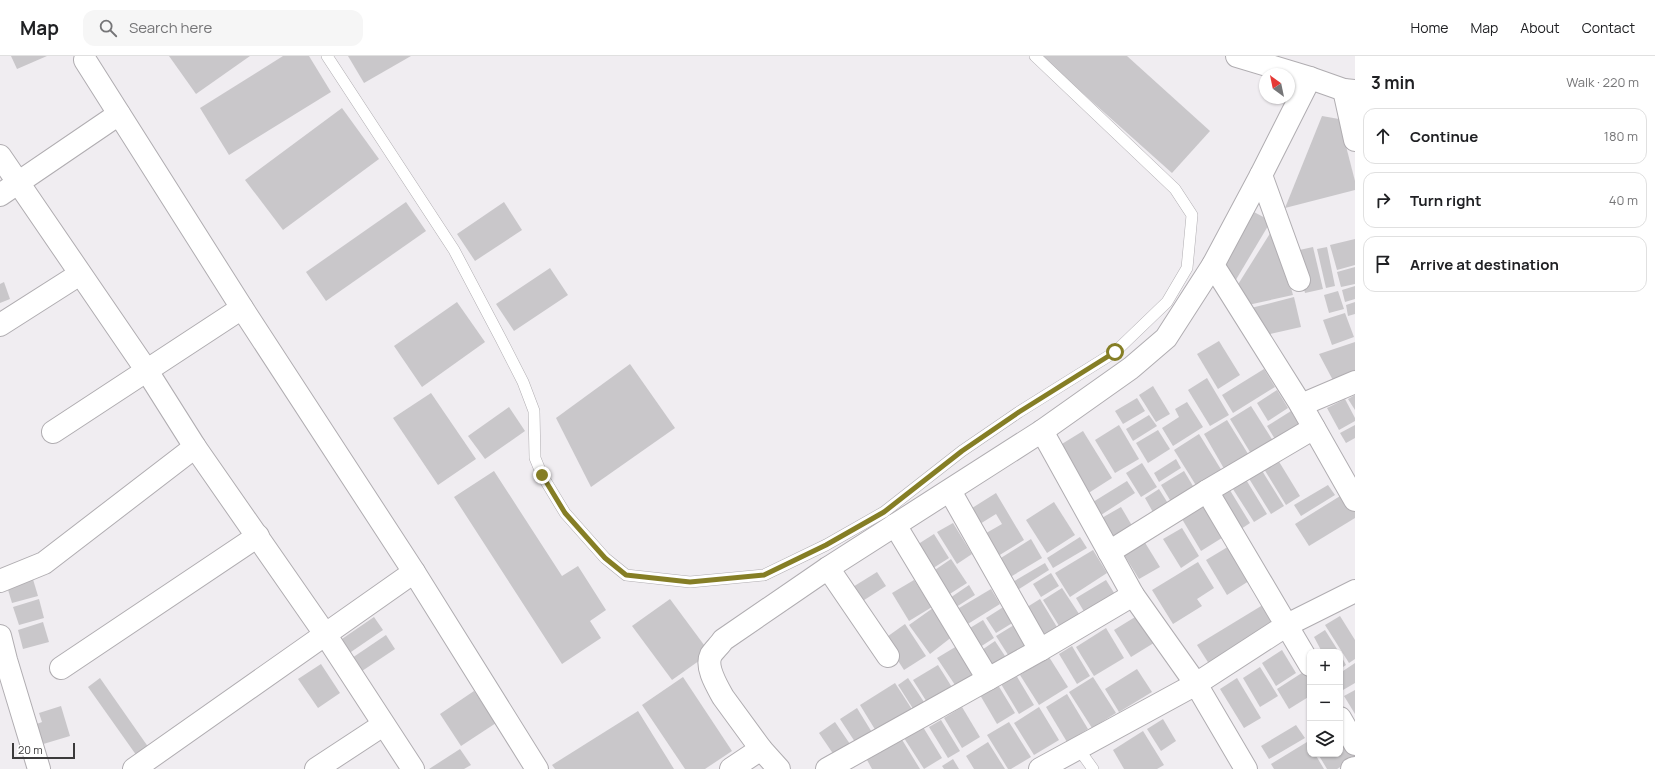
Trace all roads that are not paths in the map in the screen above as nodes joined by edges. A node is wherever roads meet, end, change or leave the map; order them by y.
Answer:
1 (327, 56) edge
2 (1035, 56) edge
3 (1237, 56) edge
4 (85, 60) dead end
5 (1310, 78) junction
6 (1350, 90) edge
7 (119, 114) junction
8 (1355, 140) edge
9 (0, 156) edge
10 (1261, 175) junction
11 (18, 183) junction
12 (0, 195) edge
13 (1213, 265) junction
14 (80, 274) junction
15 (1299, 280) dead end
16 (242, 308) junction
17 (0, 325) edge
18 (147, 370) junction
19 (1355, 382) edge
20 (1301, 405) junction
21 (1314, 428) junction
22 (1042, 431) junction
23 (53, 432) dead end
24 (195, 447) junction
25 (950, 491) junction
26 (1207, 491) junction
27 (1355, 500) edge
28 (895, 525) junction
29 (258, 536) junction
30 (1109, 552) junction
31 (828, 568) junction
32 (414, 572) junction
33 (0, 581) edge
34 (1355, 591) edge
35 (1133, 595) junction
36 (1287, 625) junction
37 (325, 634) junction
38 (0, 636) edge
39 (1040, 650) junction
40 (888, 656) dead end
41 (1307, 660) edge
42 (61, 668) dead end
43 (988, 679) junction
44 (1196, 684) junction
45 (1342, 721) edge
46 (383, 725) junction
47 (1355, 744) edge
48 (1078, 748) junction
49 (761, 749) junction
50 (39, 769) edge
51 (134, 769) edge
52 (316, 769) edge
53 (412, 769) edge
54 (537, 769) edge
55 (731, 769) edge
56 (779, 769) edge
57 (826, 769) edge
58 (1040, 769) edge
59 (1093, 769) edge
60 (1246, 769) edge

1 - 2 lane
3 - 5 street
4 - 7 street
5 - 6 street
5 - 10 street
6 - 8 street
7 - 11 street
7 - 16 street
9 - 11 street
10 - 13 street
10 - 15 street
11 - 12 street
11 - 14 street
13 - 20 street
13 - 22 street
14 - 17 street
14 - 18 street
16 - 18 street
16 - 32 street
18 - 23 street
18 - 24 street
19 - 20 street
20 - 21 street
21 - 26 street
21 - 27 street
22 - 25 street
22 - 30 street
24 - 29 street
24 - 33 street
25 - 28 street
25 - 39 street
26 - 30 street
26 - 36 street
28 - 31 street
28 - 43 street
29 - 37 street
29 - 42 street
30 - 35 street
31 - 40 street
31 - 49 street
32 - 37 street
32 - 54 street
34 - 36 street
35 - 39 street
35 - 44 street
36 - 41 street
36 - 44 street
37 - 46 street
37 - 51 street
38 - 50 street
39 - 43 street
43 - 57 street
44 - 48 street
44 - 60 street
45 - 47 street
46 - 52 street
46 - 53 street
48 - 58 street
48 - 59 lane
49 - 55 street
49 - 56 street

